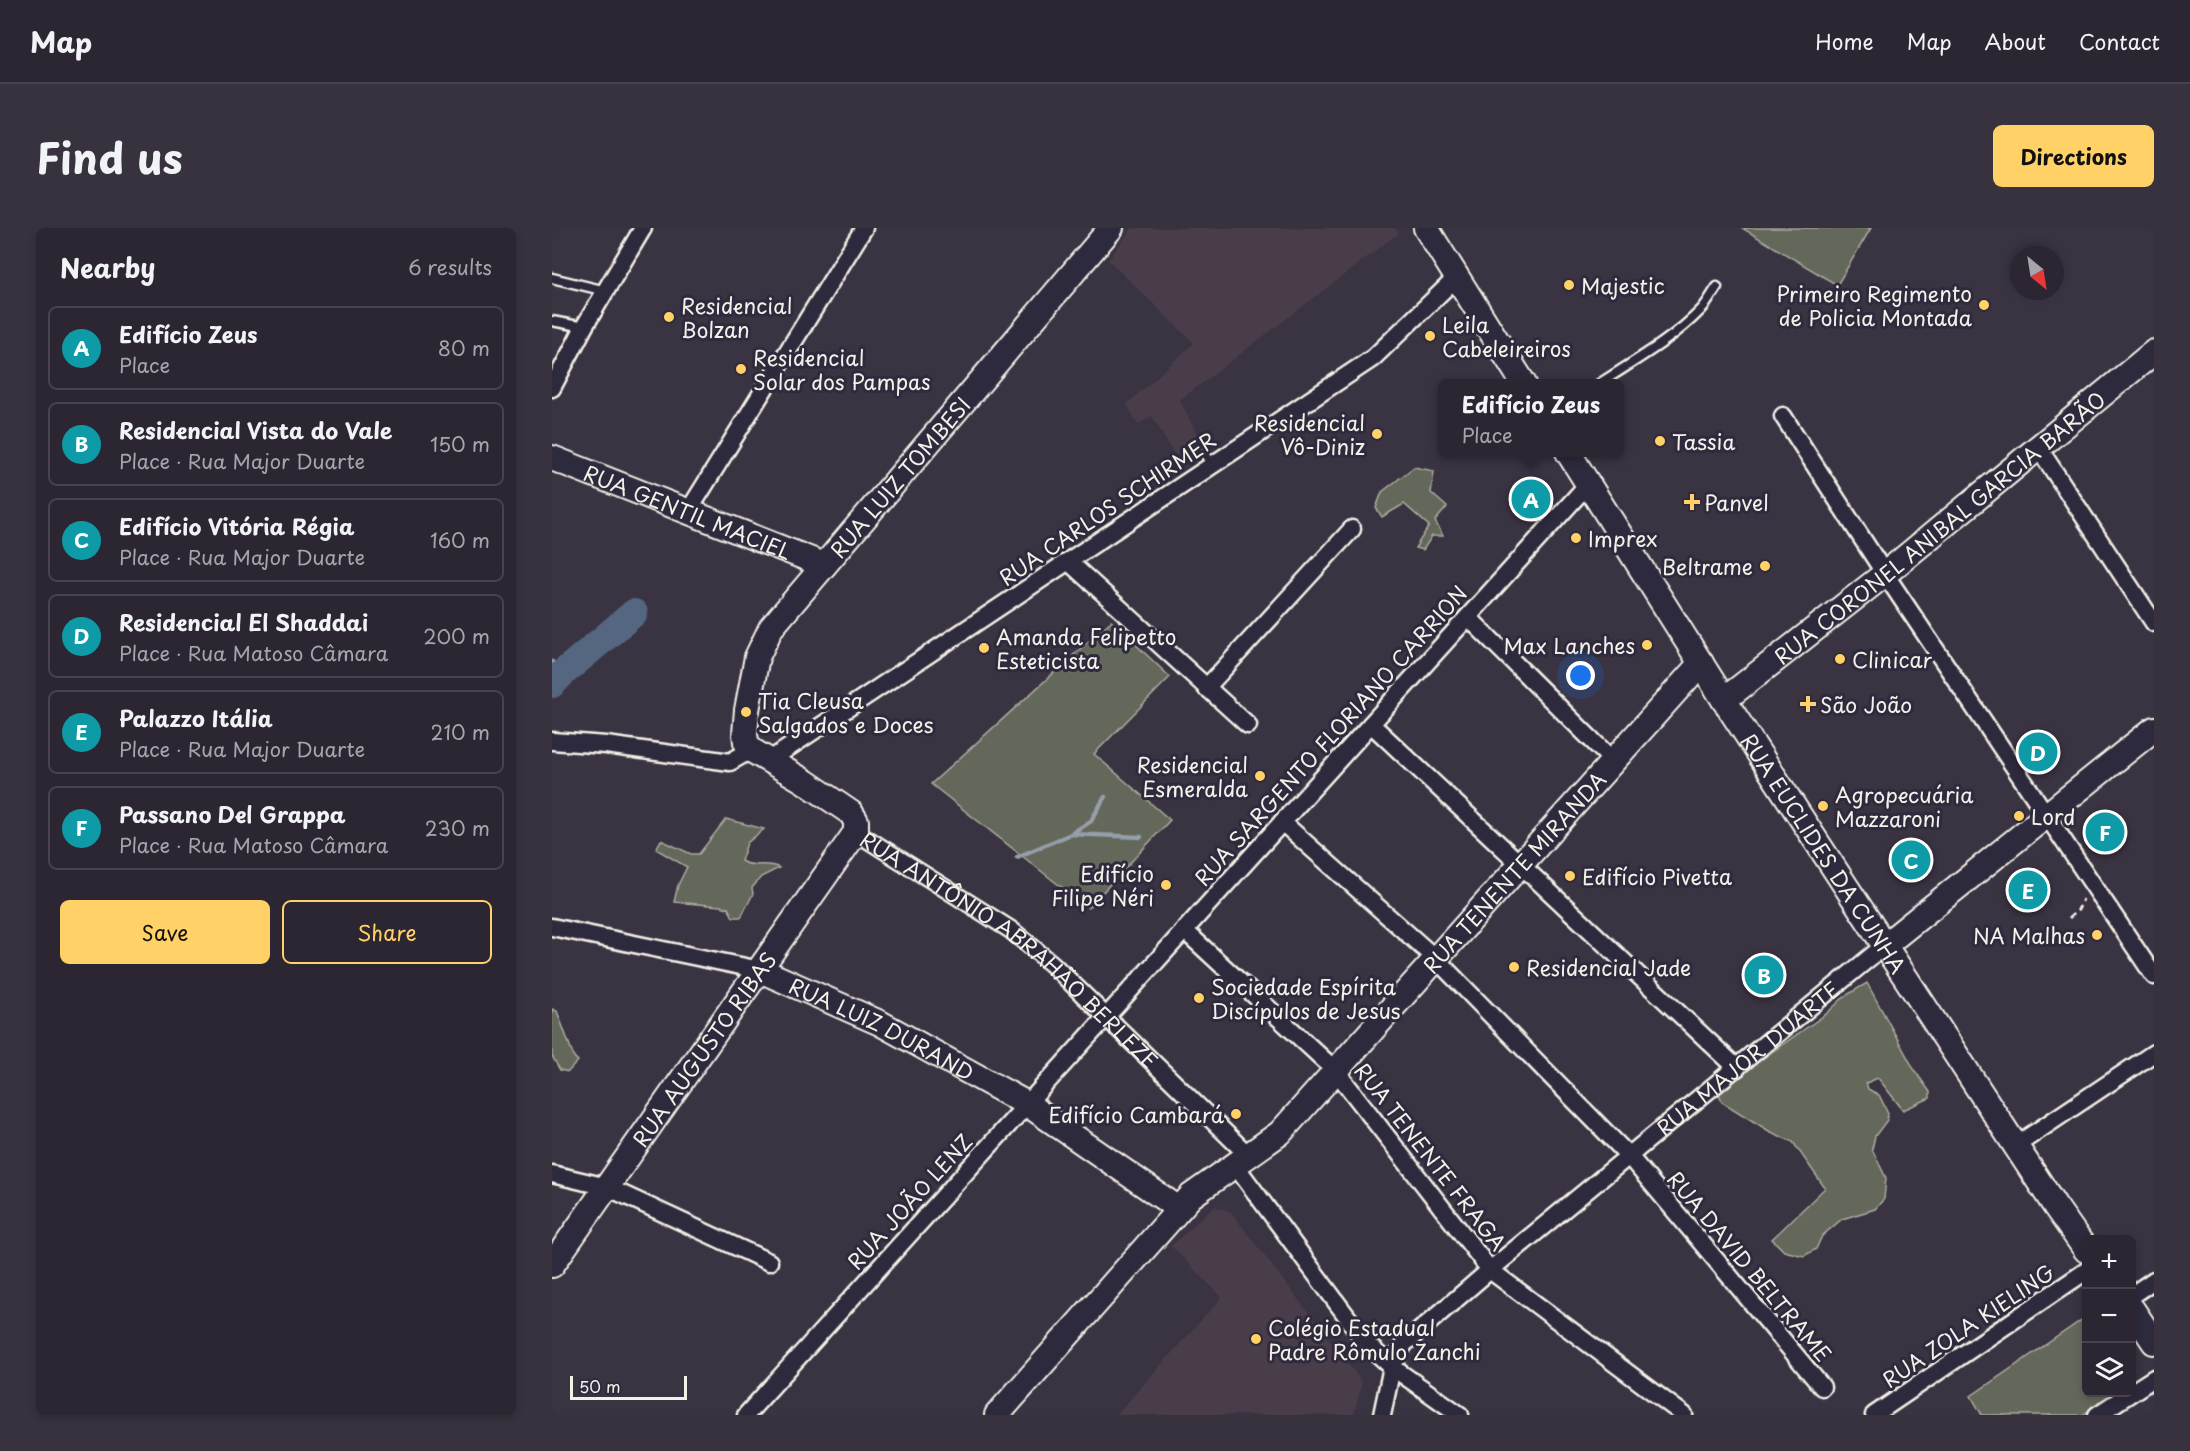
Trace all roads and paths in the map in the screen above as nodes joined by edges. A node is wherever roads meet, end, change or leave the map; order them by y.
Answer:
1 (643, 228) edge
2 (864, 228) edge
3 (1111, 228) edge
4 (1426, 228) edge
5 (1457, 277) junction
6 (552, 278) edge
7 (1717, 287) dead end
8 (606, 291) junction
9 (552, 321) edge
10 (584, 327) junction
11 (2154, 352) edge
12 (1521, 379) edge
13 (1606, 379) edge
14 (552, 388) edge
15 (1783, 416) dead end
16 (2038, 447) junction
17 (1571, 457) edge
18 (552, 458) edge
19 (1588, 484) junction
20 (688, 512) junction
21 (1352, 529) dead end
22 (1068, 561) junction
23 (824, 565) junction
24 (1885, 574) junction
25 (1468, 616) junction
26 (2154, 623) edge
27 (1701, 663) junction
28 (1206, 688) junction
29 (1724, 700) junction
30 (1371, 724) junction
31 (1248, 725) dead end
32 (2154, 729) edge
33 (552, 741) edge
34 (760, 755) junction
35 (1613, 761) junction
36 (2047, 816) junction
37 (1282, 822) junction
38 (856, 832) junction
39 (1522, 863) junction
40 (2083, 899) dead end
41 (2069, 918) dead end
42 (552, 927) edge
43 (1184, 930) junction
44 (1885, 945) junction
45 (1436, 959) junction
46 (760, 970) junction
47 (2154, 976) edge
48 (1106, 1017) junction
49 (2154, 1053) edge
50 (1737, 1068) junction
51 (1336, 1071) junction
52 (1027, 1104) junction
53 (2015, 1146) junction
54 (1629, 1156) junction
55 (1242, 1160) junction
56 (552, 1174) edge
57 (608, 1187) junction
58 (1179, 1209) junction
59 (2082, 1244) edge
60 (769, 1262) dead end
61 (552, 1265) edge
62 (1490, 1270) junction
63 (2082, 1274) edge
64 (2154, 1280) edge
65 (2136, 1292) edge
66 (2136, 1310) edge
67 (2136, 1313) edge
68 (2154, 1324) edge
69 (2154, 1342) edge
70 (1392, 1367) junction
71 (2154, 1378) edge
72 (1822, 1387) dead end
73 (746, 1415) edge
74 (997, 1415) edge
75 (1382, 1415) edge
76 (1460, 1415) edge
77 (1684, 1415) edge
78 (1874, 1415) edge
79 (2097, 1415) edge

1 - 8 street
2 - 20 street
3 - 23 street, RUA LUIZ TOMBESI
4 - 5 street
5 - 12 street
5 - 22 street, RUA CARLOS SCHIRMER
6 - 8 lane
7 - 13 lane
8 - 10 street
9 - 10 lane
10 - 14 street
11 - 16 street, RUA CORONEL ANIBAL GARCIA BARÃO
15 - 24 street
16 - 24 street, RUA CORONEL ANIBAL GARCIA BARÃO
16 - 26 street
17 - 19 street, RUA EUCLIDES DA CUNHA
18 - 20 street, RUA GENTIL MACIEL
19 - 25 street, RUA SARGENTO FLORIANO CARRION
19 - 27 street, RUA EUCLIDES DA CUNHA
20 - 23 street, RUA GENTIL MACIEL
21 - 28 street
22 - 28 street
22 - 34 street, RUA CARLOS SCHIRMER
23 - 34 street, RUA LUIZ TOMBESI
24 - 29 street, RUA CORONEL ANIBAL GARCIA BARÃO
24 - 36 street
25 - 30 street, RUA SARGENTO FLORIANO CARRION
25 - 35 street
27 - 29 street, RUA EUCLIDES DA CUNHA
27 - 35 street, RUA TENENTE MIRANDA
28 - 31 street
29 - 44 street, RUA EUCLIDES DA CUNHA
30 - 37 street, RUA SARGENTO FLORIANO CARRION
30 - 39 street
32 - 36 street, RUA MAJOR DUARTE
33 - 34 street
34 - 38 street, RUA ANTÔNIO ABRAHÃO BERLEZE
35 - 39 street, RUA TENENTE MIRANDA
36 - 44 street, RUA MAJOR DUARTE
36 - 47 street
37 - 43 street, RUA SARGENTO FLORIANO CARRION
37 - 45 street, RUA DAVID BELTRAME
38 - 46 street, RUA AUGUSTO RIBAS
38 - 48 street, RUA ANTÔNIO ABRAHÃO BERLEZE
39 - 45 street, RUA TENENTE MIRANDA
39 - 50 street
40 - 41 path
42 - 46 street, RUA LUIZ DURAND
43 - 48 street, RUA SARGENTO FLORIANO CARRION
43 - 51 street, RUA TENENTE FRAGA
44 - 50 street, RUA MAJOR DUARTE
44 - 53 street, RUA EUCLIDES DA CUNHA
45 - 51 street, RUA TENENTE MIRANDA
45 - 54 street, RUA DAVID BELTRAME
46 - 52 street, RUA LUIZ DURAND
46 - 57 street, RUA AUGUSTO RIBAS
48 - 52 street, RUA JOÃO LENZ
48 - 55 street, RUA ANTÔNIO ABRAHÃO BERLEZE
49 - 53 street
50 - 54 street, RUA MAJOR DUARTE
51 - 55 street, RUA TENENTE MIRANDA
51 - 62 street, RUA TENENTE FRAGA
52 - 58 street, RUA LUIZ DURAND
52 - 73 street, RUA JOÃO LENZ
53 - 59 street, RUA EUCLIDES DA CUNHA
54 - 62 street, RUA MAJOR DUARTE
54 - 72 street, RUA DAVID BELTRAME
55 - 58 street, RUA TENENTE MIRANDA
55 - 70 street
56 - 57 street
57 - 60 street
57 - 61 street, RUA AUGUSTO RIBAS
58 - 74 street, RUA TENENTE MIRANDA
62 - 70 street, RUA MAJOR DUARTE
62 - 77 street, RUA TENENTE FRAGA
63 - 78 street, RUA ZOLA KIELING
64 - 65 street
66 - 68 street
67 - 69 street
70 - 75 street, RUA MAJOR DUARTE
70 - 76 street
71 - 79 street

